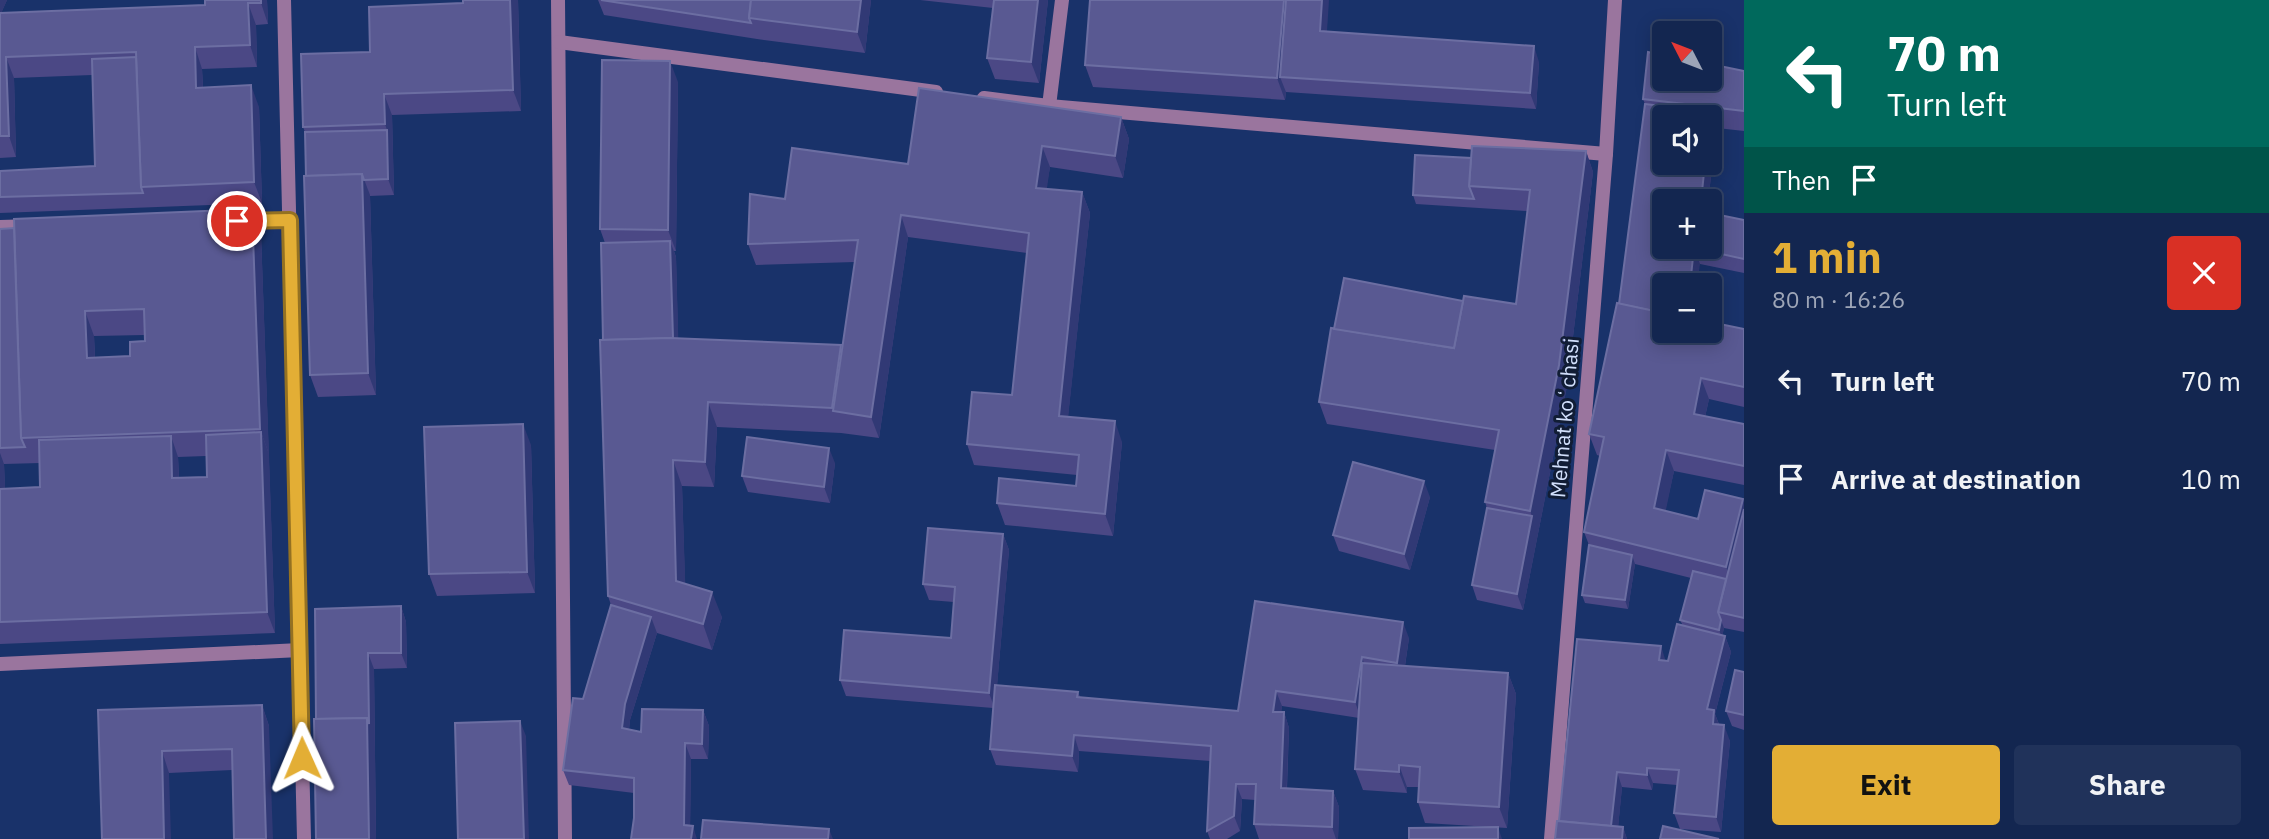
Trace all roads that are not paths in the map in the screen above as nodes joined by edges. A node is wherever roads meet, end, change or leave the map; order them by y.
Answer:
1 (285, 0) edge
2 (558, 0) edge
3 (1062, 0) edge
4 (1615, 0) edge
5 (559, 42) junction
6 (1049, 106) junction
7 (1606, 154) junction
8 (290, 220) junction
9 (221, 222) edge
10 (41, 226) edge
11 (0, 227) edge
12 (300, 650) junction
13 (0, 664) edge
14 (304, 839) edge
15 (565, 839) edge
16 (1551, 839) edge

1 - 8 street
2 - 5 street
3 - 6 street
4 - 7 street, Mehnat koʻchasi
5 - 6 street
5 - 15 street
6 - 7 street
7 - 16 street, Mehnat koʻchasi
8 - 9 street
8 - 12 street
10 - 11 street
12 - 13 street
12 - 14 street

